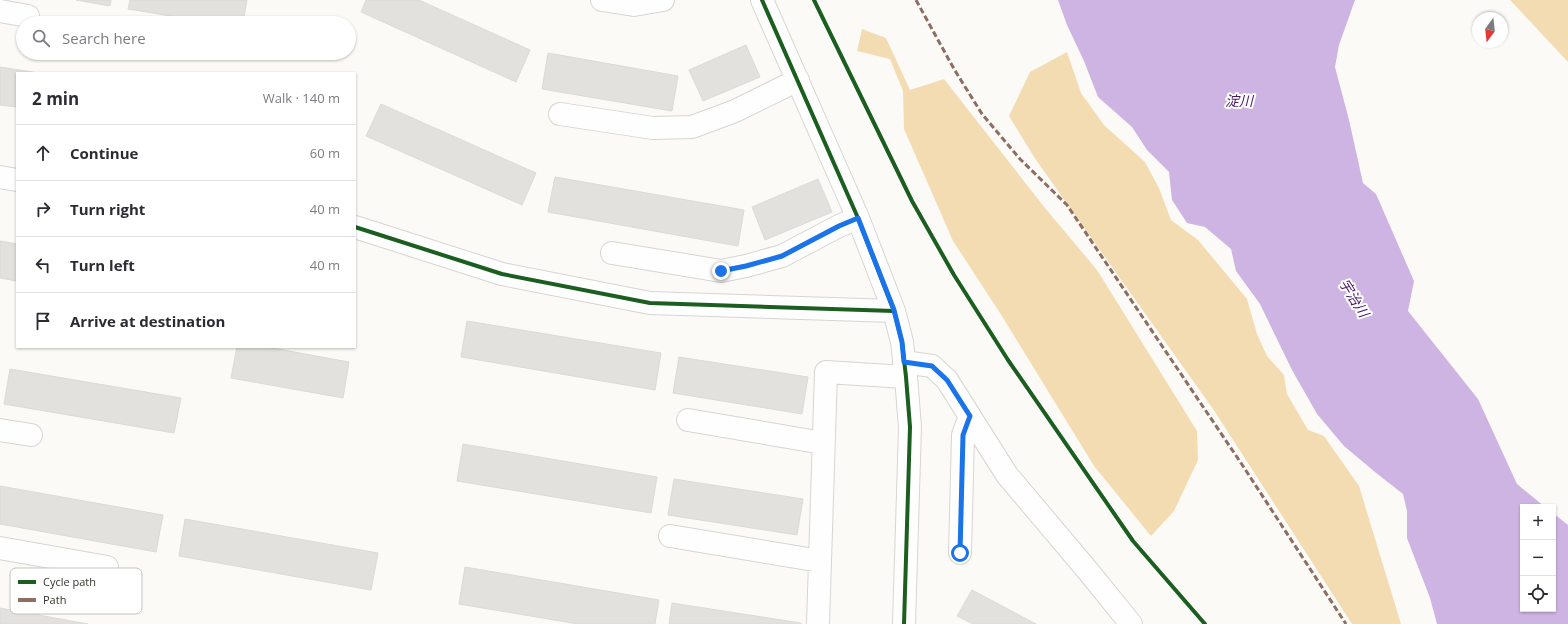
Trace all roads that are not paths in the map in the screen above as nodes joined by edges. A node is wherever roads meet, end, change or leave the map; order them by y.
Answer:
1 (602, 0) edge
2 (663, 0) edge
3 (762, 0) edge
4 (0, 12) edge
5 (28, 16) dead end
6 (798, 80) junction
7 (560, 114) dead end
8 (0, 177) edge
9 (16, 180) edge
10 (858, 218) junction
11 (356, 227) edge
12 (612, 253) dead end
13 (894, 310) junction
14 (905, 369) junction
15 (970, 416) junction
16 (688, 420) dead end
17 (0, 430) edge
18 (31, 435) dead end
19 (824, 443) junction
20 (670, 536) dead end
21 (0, 548) edge
22 (960, 553) dead end
23 (820, 561) junction
24 (107, 567) dead end
25 (818, 624) edge
26 (904, 624) edge
27 (1130, 624) edge

1 - 2 street
3 - 6 street
4 - 5 street
6 - 7 street
6 - 10 street
8 - 9 street
10 - 12 street
10 - 13 street
11 - 13 street
13 - 14 street
14 - 15 street
14 - 19 street
14 - 26 street
15 - 22 street
15 - 27 street
16 - 19 street
17 - 18 street
19 - 23 street
20 - 23 street
21 - 24 street
23 - 25 street

